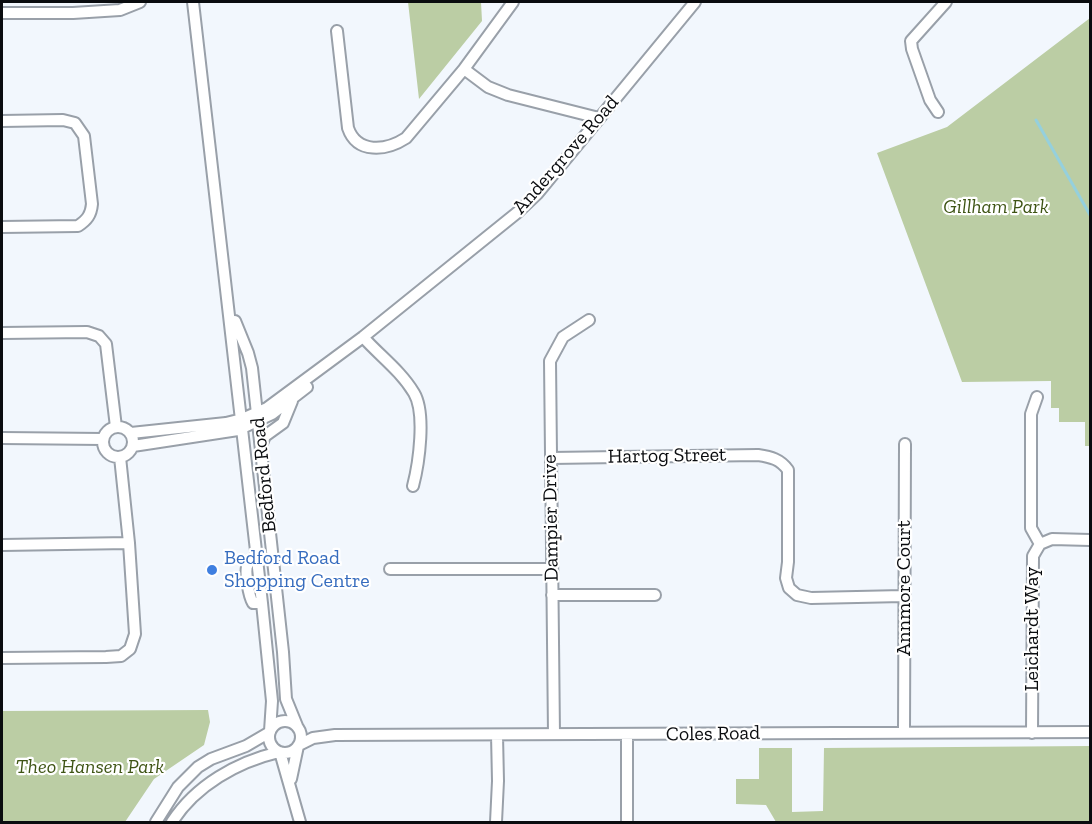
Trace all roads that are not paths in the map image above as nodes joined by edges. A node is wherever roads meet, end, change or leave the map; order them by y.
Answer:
1 (140, 2) edge
2 (193, 2) edge
3 (501, 2) edge
4 (513, 2) edge
5 (695, 2) edge
6 (946, 2) edge
7 (2, 13) edge
8 (505, 13) junction
9 (337, 31) dead end
10 (464, 69) junction
11 (938, 112) dead end
12 (599, 118) junction
13 (2, 121) edge
14 (2, 227) edge
15 (227, 298) junction
16 (589, 320) dead end
17 (2, 333) edge
18 (367, 334) junction
19 (298, 394) junction
20 (1037, 397) dead end
21 (257, 417) junction
22 (242, 424) junction
23 (116, 427) junction
24 (131, 434) junction
25 (2, 438) edge
26 (103, 439) junction
27 (905, 444) dead end
28 (133, 446) junction
29 (261, 449) junction
30 (120, 457) junction
31 (551, 458) junction
32 (413, 486) dead end
33 (1090, 540) edge
34 (129, 543) junction
35 (1040, 544) junction
36 (2, 545) edge
37 (390, 569) dead end
38 (552, 569) junction
39 (552, 595) junction
40 (655, 595) dead end
41 (903, 596) junction
42 (2, 658) edge
43 (297, 727) junction
44 (270, 731) junction
45 (904, 732) junction
46 (1090, 732) edge
47 (1032, 733) junction
48 (554, 734) junction
49 (335, 735) junction
50 (497, 735) junction
51 (627, 735) junction
52 (298, 746) junction
53 (280, 752) junction
54 (290, 782) junction
55 (156, 822) edge
56 (172, 822) edge
57 (300, 822) edge
58 (496, 822) edge
59 (627, 822) edge

1 - 7 street
2 - 15 street, Bedford Road
3 - 8 street
4 - 8 street
5 - 12 street, Andergrove Road
6 - 11 street
8 - 10 street
9 - 10 street
10 - 12 street
12 - 18 street, Andergrove Road
13 - 14 street
15 - 21 street, Bedford Road
15 - 22 street, Bedford Road
16 - 31 street, Dampier Drive
17 - 23 street
18 - 19 street, Andergrove Road
18 - 21 street, Andergrove Road
18 - 32 street
19 - 21 street, Andergrove Road
19 - 29 street
20 - 35 street
21 - 22 street, Andergrove Road
21 - 29 street, Bedford Road
22 - 24 street
22 - 28 street
22 - 44 street, Bedford Road
23 - 24 street
23 - 26 street
24 - 28 street
25 - 26 street
26 - 30 street
27 - 41 street, Annmore Court
28 - 30 street
29 - 43 street, Bedford Road
30 - 34 street
31 - 38 street, Dampier Drive
31 - 41 street, Hartog Street
33 - 35 street, Leichardt Way
34 - 36 street
34 - 42 street
35 - 47 street, Leichardt Way
37 - 38 street
38 - 39 street, Dampier Drive
39 - 40 street
39 - 48 street, Dampier Drive
41 - 45 street, Annmore Court
43 - 44 street
43 - 49 street, Coles Road
43 - 52 street
44 - 53 street
44 - 55 street
45 - 47 street, Coles Road
45 - 51 street, Coles Road
46 - 47 street, Coles Road
48 - 50 street, Coles Road
48 - 51 street, Coles Road
49 - 50 street, Coles Road
49 - 52 street, Coles Road
50 - 58 street
51 - 59 street
52 - 53 street
52 - 54 street
53 - 54 street
53 - 56 street
54 - 57 street

